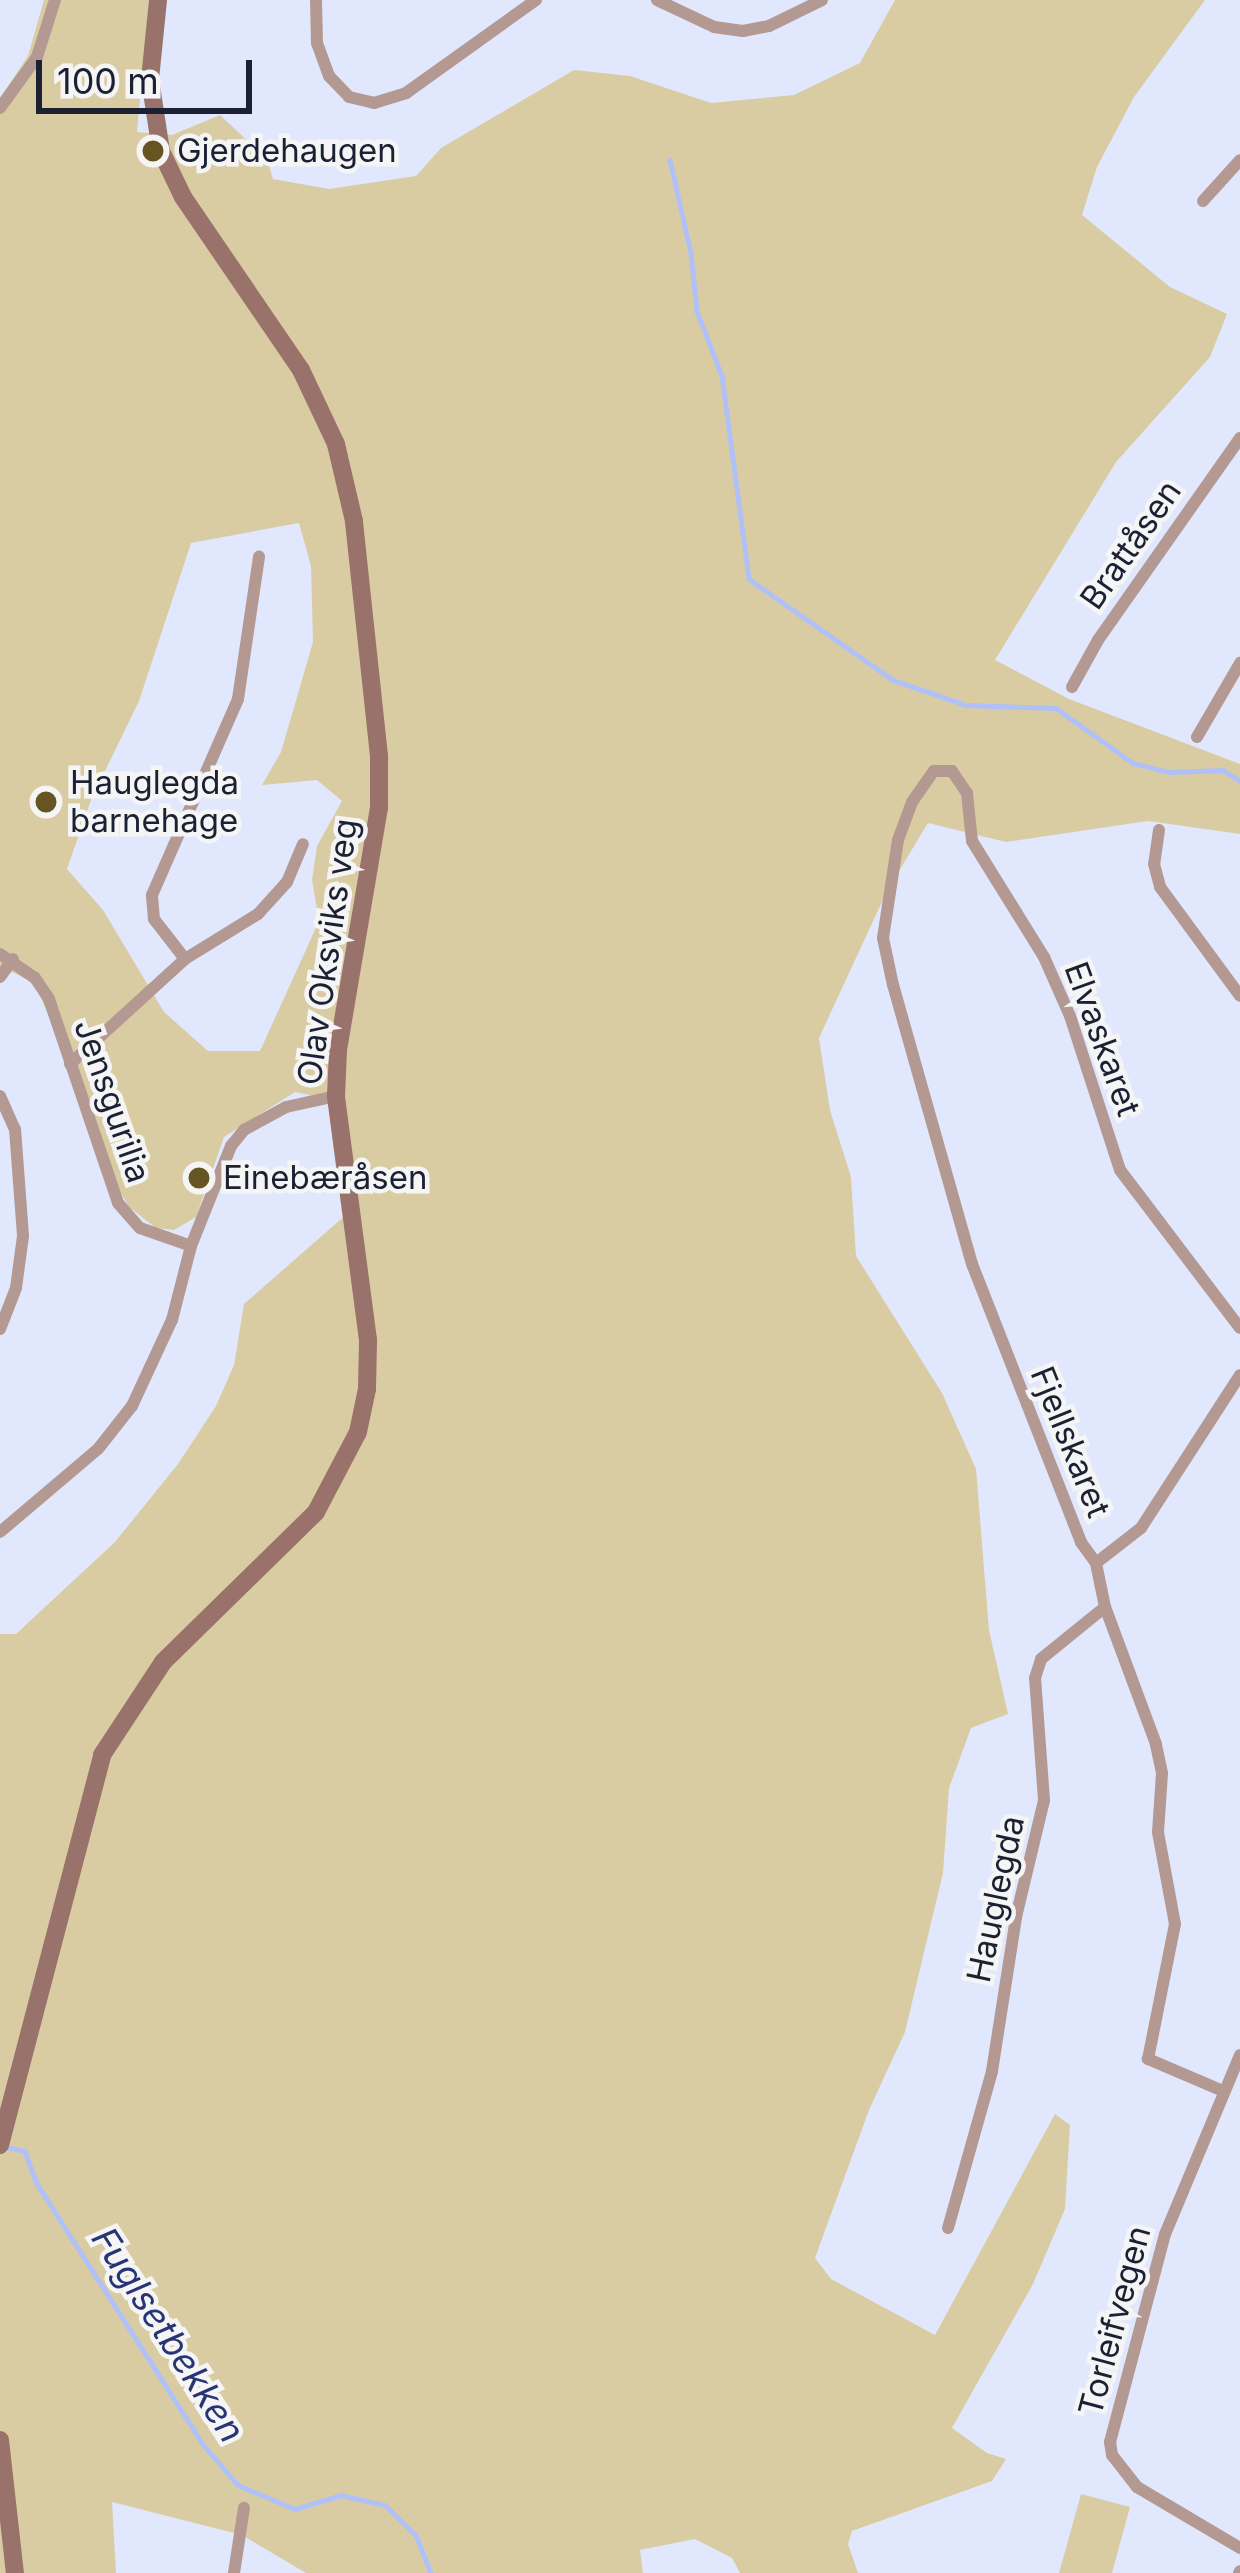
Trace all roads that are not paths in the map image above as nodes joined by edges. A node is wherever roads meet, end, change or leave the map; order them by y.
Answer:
1 (55, 0) edge
2 (158, 0) edge
3 (316, 0) edge
4 (536, 0) edge
5 (657, 0) edge
6 (822, 0) edge
7 (0, 108) edge
8 (1240, 160) edge
9 (1203, 201) dead end
10 (1240, 439) edge
11 (260, 556) dead end
12 (1240, 662) edge
13 (1072, 687) dead end
14 (1197, 737) dead end
15 (934, 771) joint
16 (1159, 830) dead end
17 (303, 844) dead end
18 (7, 957) edge
19 (185, 958) junction
20 (0, 977) edge
21 (1240, 996) edge
22 (70, 1064) junction
23 (0, 1096) edge
24 (336, 1096) junction
25 (190, 1246) junction
26 (1240, 1328) edge
27 (0, 1329) edge
28 (1240, 1375) edge
29 (0, 1532) edge
30 (1096, 1563) junction
31 (1105, 1607) junction
32 (1240, 2055) edge
33 (1223, 2092) junction
34 (0, 2145) edge
35 (948, 2228) dead end
36 (0, 2440) edge
37 (244, 2508) dead end
38 (1240, 2548) edge
39 (16, 2573) edge
40 (234, 2573) edge

1 - 7 street
2 - 24 street, Olav Oksviks veg
3 - 4 street
5 - 6 street
8 - 9 street
10 - 13 street, Brattåsen
11 - 19 street
12 - 14 street
15 - 26 street, Elvaskaret
15 - 30 street, Fjellskaret
16 - 21 street
17 - 19 street
18 - 20 street
18 - 22 street, Jensgurilia
19 - 22 street
22 - 25 street, Jensgurilia
23 - 27 street
24 - 25 street
24 - 34 street, Olav Oksviks veg
25 - 29 street
28 - 30 street
30 - 31 street, Fjellskaret
31 - 33 street, Fjellskaret
31 - 35 street, Hauglegda
32 - 33 street, Torleifvegen
33 - 38 street, Torleifvegen
36 - 39 street
37 - 40 street

